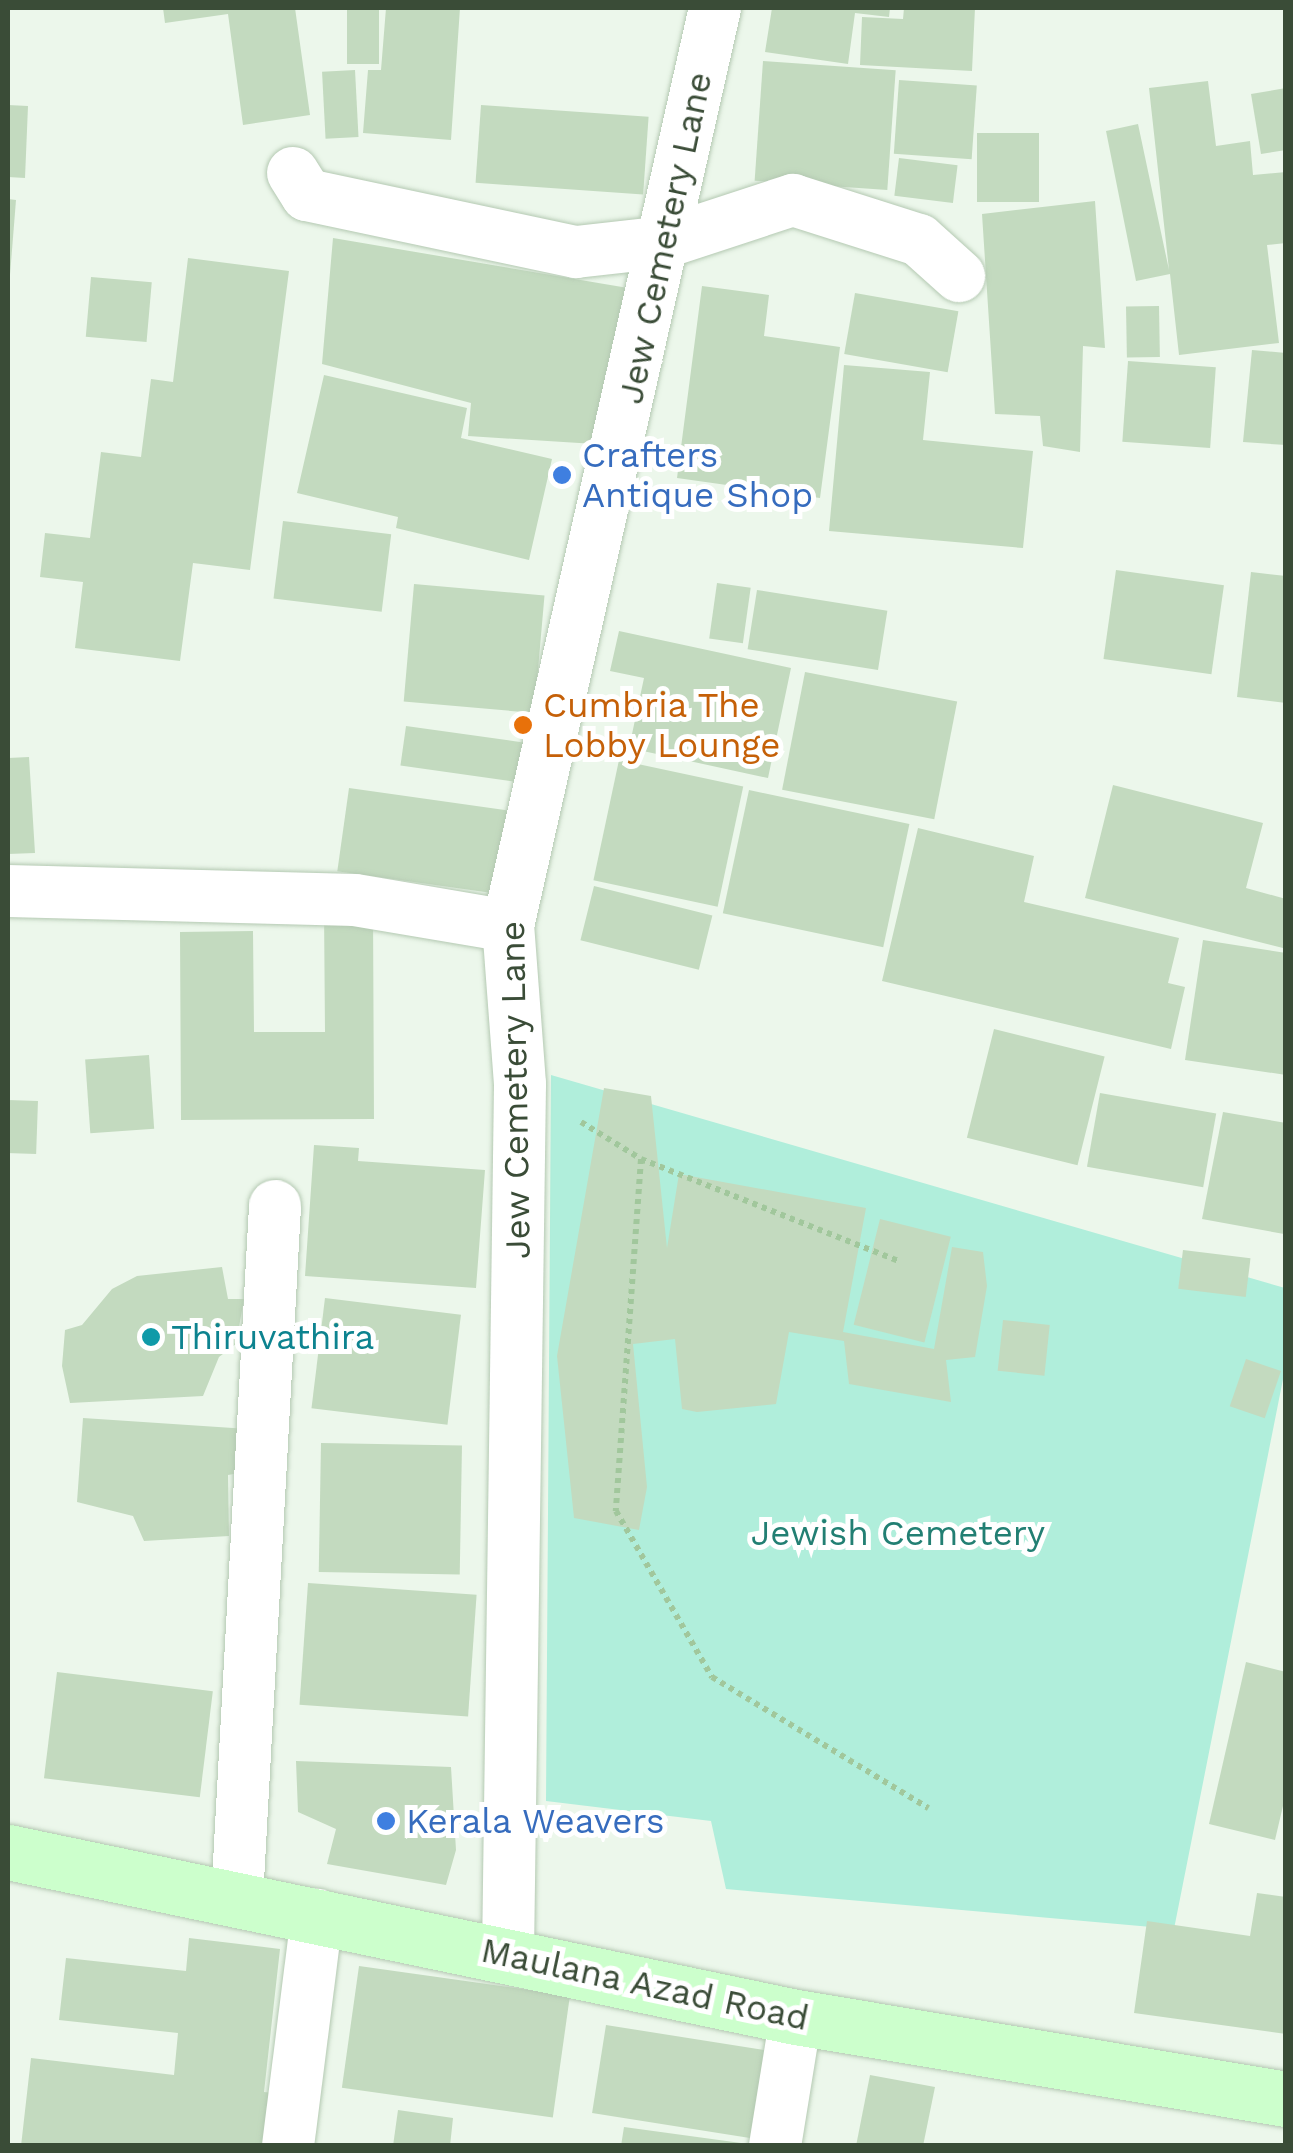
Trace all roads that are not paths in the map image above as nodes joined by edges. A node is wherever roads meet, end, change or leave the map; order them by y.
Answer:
1 (715, 8) edge
2 (293, 173) dead end
3 (665, 242) junction
4 (960, 276) dead end
5 (8, 891) edge
6 (508, 926) junction
7 (275, 1206) dead end
8 (8, 1852) edge
9 (237, 1898) junction
10 (317, 1915) junction
11 (508, 1955) junction
12 (796, 2016) junction
13 (1286, 2099) edge
14 (288, 2146) edge
15 (775, 2146) edge

1 - 3 street, Jew Cemetery Lane
2 - 3 street
3 - 4 street
3 - 6 street, Jew Cemetery Lane
5 - 6 street
6 - 11 street, Jew Cemetery Lane
7 - 9 street
8 - 9 main road, Maulana Azad Road
9 - 10 main road, Maulana Azad Road
10 - 11 main road, Maulana Azad Road
10 - 14 street
11 - 12 main road, Maulana Azad Road
12 - 13 main road, Maulana Azad Road
12 - 15 street

